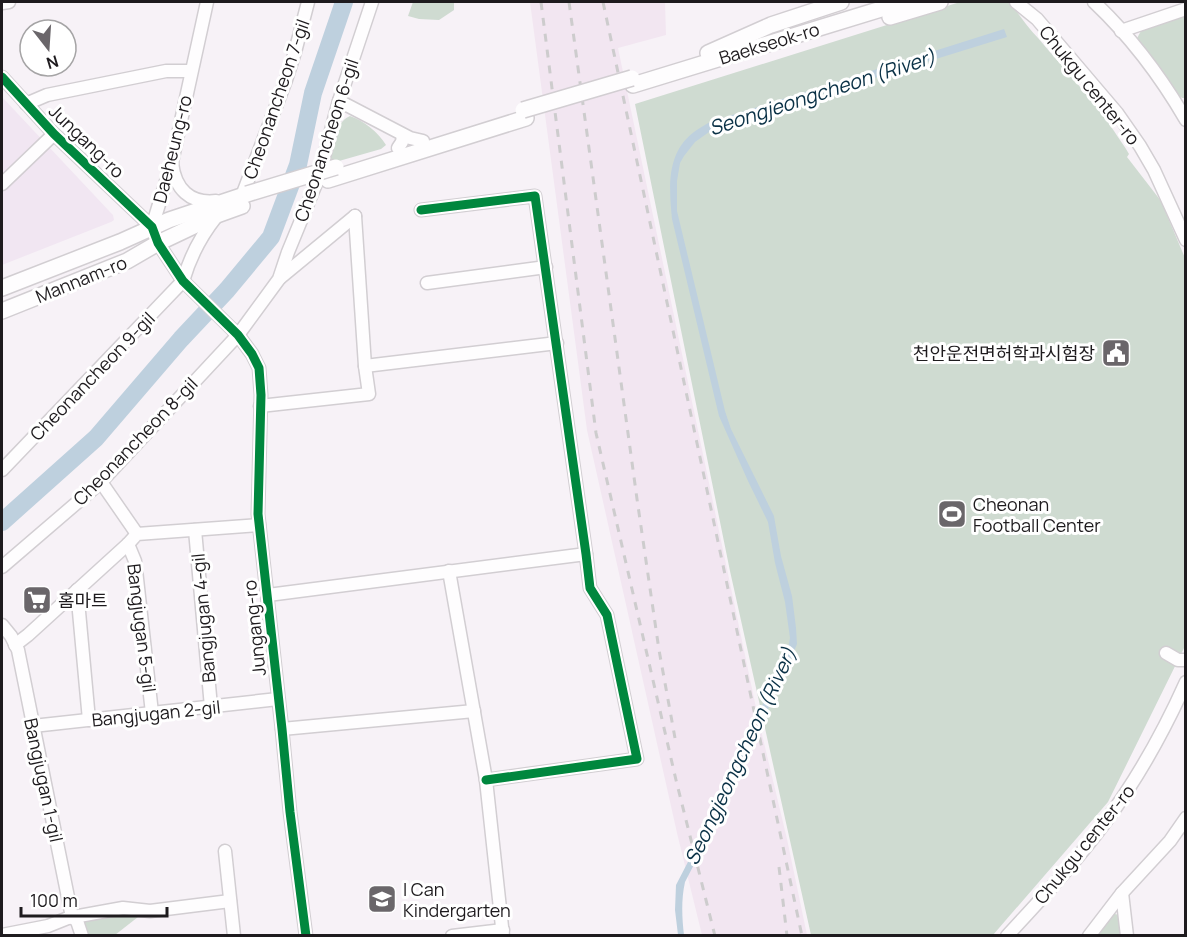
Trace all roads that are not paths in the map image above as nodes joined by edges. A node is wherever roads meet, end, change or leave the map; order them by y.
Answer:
1 (9, 2) edge
2 (207, 2) edge
3 (308, 2) edge
4 (372, 2) edge
5 (841, 2) edge
6 (878, 2) edge
7 (904, 2) edge
8 (940, 2) edge
9 (1016, 2) edge
10 (1094, 2) edge
11 (2, 3) edge
12 (1185, 9) edge
13 (1121, 31) junction
14 (695, 59) junction
15 (191, 71) junction
16 (679, 71) junction
17 (2, 77) edge
18 (632, 81) junction
19 (339, 101) junction
20 (1180, 102) edge
21 (26, 104) junction
22 (524, 114) junction
23 (1185, 120) edge
24 (54, 134) junction
25 (401, 141) junction
26 (172, 162) junction
27 (332, 173) junction
28 (2, 183) edge
29 (244, 198) junction
30 (226, 200) junction
31 (421, 210) dead end
32 (217, 215) junction
33 (152, 227) junction
34 (1185, 240) edge
35 (158, 243) junction
36 (79, 258) junction
37 (546, 267) junction
38 (88, 277) junction
39 (279, 279) junction
40 (183, 281) junction
41 (427, 283) dead end
42 (2, 288) edge
43 (2, 312) edge
44 (234, 330) junction
45 (557, 344) junction
46 (365, 366) junction
47 (260, 406) junction
48 (2, 470) edge
49 (101, 482) junction
50 (259, 525) junction
51 (195, 530) junction
52 (137, 534) junction
53 (128, 544) junction
54 (586, 554) junction
55 (2, 567) edge
56 (449, 571) junction
57 (76, 590) junction
58 (268, 595) junction
59 (2, 625) edge
60 (15, 645) junction
61 (1166, 653) dead end
62 (1185, 660) edge
63 (1185, 682) edge
64 (278, 699) junction
65 (211, 706) junction
66 (474, 711) junction
67 (152, 713) junction
68 (89, 720) junction
69 (33, 726) junction
70 (282, 729) junction
71 (486, 780) junction
72 (1185, 818) edge
73 (225, 851) dead end
74 (1122, 893) junction
75 (230, 901) junction
76 (72, 917) junction
77 (503, 933) edge
78 (2, 935) edge
79 (82, 936) edge
80 (234, 936) edge
81 (306, 936) edge
82 (452, 936) edge
83 (1007, 936) edge
84 (1089, 936) edge
85 (1127, 936) edge

1 - 11 street
2 - 15 street, Daeheung-ro
3 - 29 street, Cheonancheon 7-gil
4 - 19 street, Cheonancheon 6-gil
5 - 14 main road
6 - 14 main road, Baekseok-ro
7 - 16 main road, Baekseok-ro
8 - 16 main road
9 - 34 street, Chukgu center-ro
10 - 13 street
12 - 13 street
13 - 20 street
14 - 18 main road, Baekseok-ro
15 - 21 street, Daeheung-ro
15 - 26 street, Daeheung-ro
16 - 18 main road, Baekseok-ro
17 - 21 street, Jungang-ro
18 - 22 main road, bridge
19 - 25 street
19 - 39 street, Cheonancheon 6-gil
20 - 23 street
21 - 24 street, Jungang-ro
22 - 25 main road
22 - 27 main road
24 - 28 street
24 - 33 street, Jungang-ro
25 - 27 main road
26 - 30 street
26 - 33 street, Daeheung-ro
27 - 29 main road, bridge
29 - 30 main road
29 - 32 main road
30 - 33 main road
31 - 37 street
32 - 35 main road
32 - 40 street
33 - 35 street
33 - 36 main road, Mannam-ro
35 - 38 main road, Mannam-ro
35 - 40 street
36 - 38 main road
36 - 42 main road, Mannam-ro
37 - 41 street
37 - 45 street
38 - 43 main road, Mannam-ro
39 - 44 street, Cheonancheon 6-gil
39 - 46 street, Cheonancheon 6-gil
40 - 44 street, Jungang-ro
40 - 48 street, Cheonancheon 9-gil
44 - 47 street, Jungang-ro
44 - 49 street, Cheonancheon 8-gil
45 - 46 street
45 - 54 street
46 - 47 street, Cheonancheon 6-gil
47 - 50 street, Jungang-ro
49 - 52 street
49 - 55 street, Cheonancheon 8-gil
50 - 51 street
50 - 58 street, Jungang-ro
51 - 52 street
51 - 65 street, Bangjugan 4-gil
52 - 53 street
53 - 57 street
53 - 67 street, Bangjugan 5-gil
54 - 56 street, Jungang-ro
54 - 71 street
56 - 58 street, Jungang-ro
56 - 66 street
57 - 60 street
57 - 68 street
58 - 64 street, Jungang-ro
59 - 60 street, Bangjugan 1-gil
60 - 69 street, Bangjugan 1-gil
61 - 62 street
63 - 83 street, Chukgu center-ro
64 - 65 street, Bangjugan 2-gil
64 - 70 street, Jungang-ro
65 - 67 street, Bangjugan 2-gil
66 - 70 street
66 - 71 street
67 - 68 street, Bangjugan 2-gil
68 - 69 street, Bangjugan 2-gil
69 - 76 street, Bangjugan 1-gil
70 - 81 street, Jungang-ro
71 - 77 street
72 - 74 street
73 - 75 street
74 - 84 street
74 - 85 street
75 - 76 street
75 - 80 street
76 - 78 street
76 - 79 street, Bangjugan 1-gil
77 - 82 street

